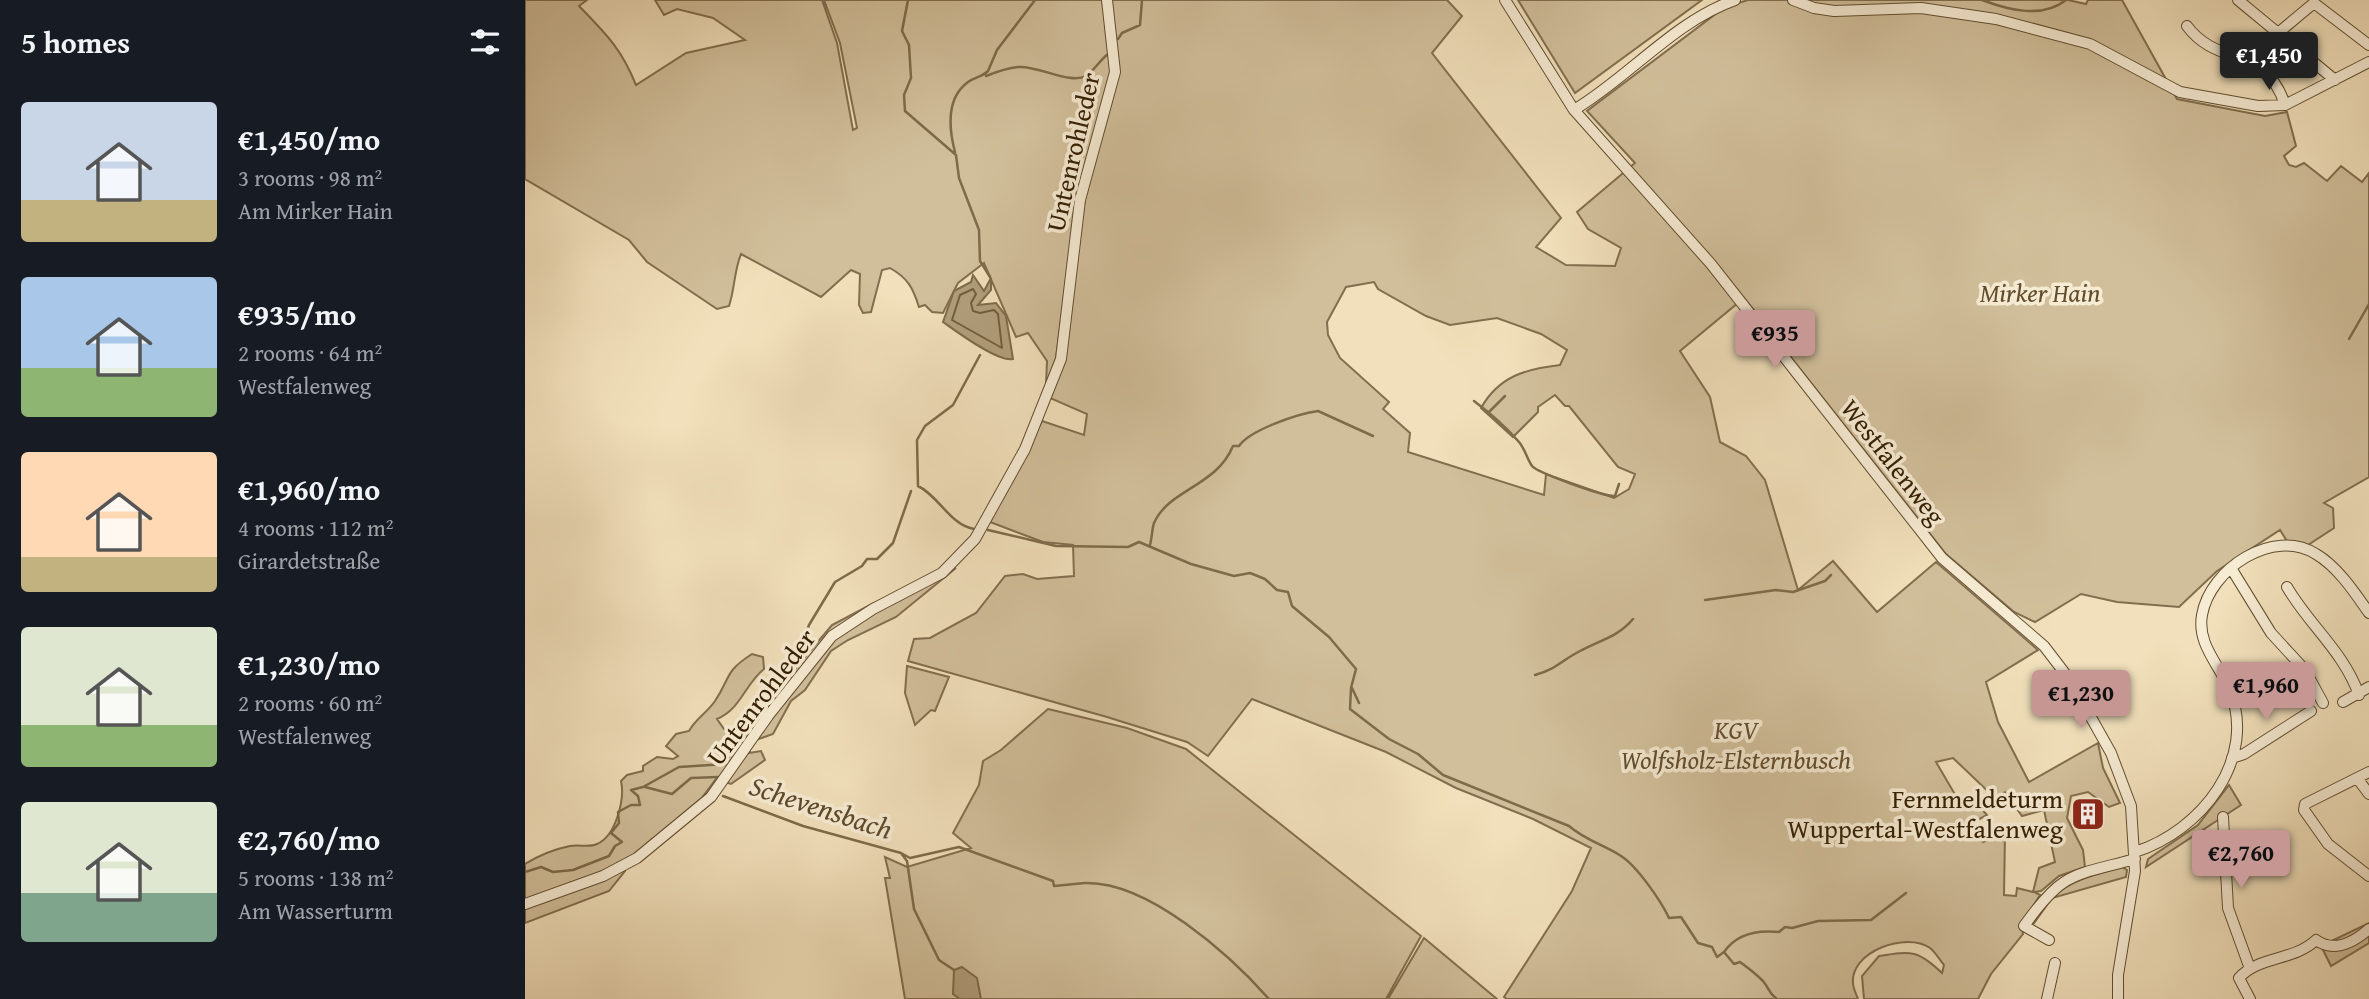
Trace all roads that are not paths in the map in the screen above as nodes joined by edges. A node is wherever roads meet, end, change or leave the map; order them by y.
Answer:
1 (1107, 0) edge
2 (1505, 0) edge
3 (1735, 0) edge
4 (1793, 0) edge
5 (2238, 0) edge
6 (2187, 26) dead end
7 (2278, 33) junction
8 (2369, 45) edge
9 (2369, 62) edge
10 (2335, 80) junction
11 (2285, 105) junction
12 (1574, 110) junction
13 (2231, 568) junction
14 (2287, 587) dead end
15 (2369, 613) edge
16 (2369, 687) edge
17 (2359, 695) junction
18 (2318, 707) junction
19 (2232, 758) junction
20 (2369, 772) edge
21 (2357, 778) junction
22 (2369, 794) edge
23 (2223, 817) dead end
24 (2135, 856) junction
25 (2369, 876) edge
26 (525, 904) edge
27 (2369, 929) edge
28 (2049, 940) dead end
29 (2055, 963) dead end
30 (2249, 966) junction
31 (2047, 999) edge
32 (2117, 999) edge
33 (2250, 999) edge

1 - 26 street, Untenrohleder
2 - 12 street, Westfalenweg
3 - 12 street
4 - 11 street
5 - 7 street
6 - 11 street
7 - 8 street
7 - 10 street
9 - 10 street
10 - 11 street
12 - 24 street, Westfalenweg
13 - 15 street
13 - 18 street
13 - 19 street
14 - 17 street
16 - 17 street
17 - 18 street
18 - 19 street
19 - 24 street
20 - 21 street
21 - 22 street
21 - 25 street
23 - 30 street
24 - 28 street
24 - 32 street, Westfalenweg
27 - 30 street
29 - 31 street
30 - 33 street

